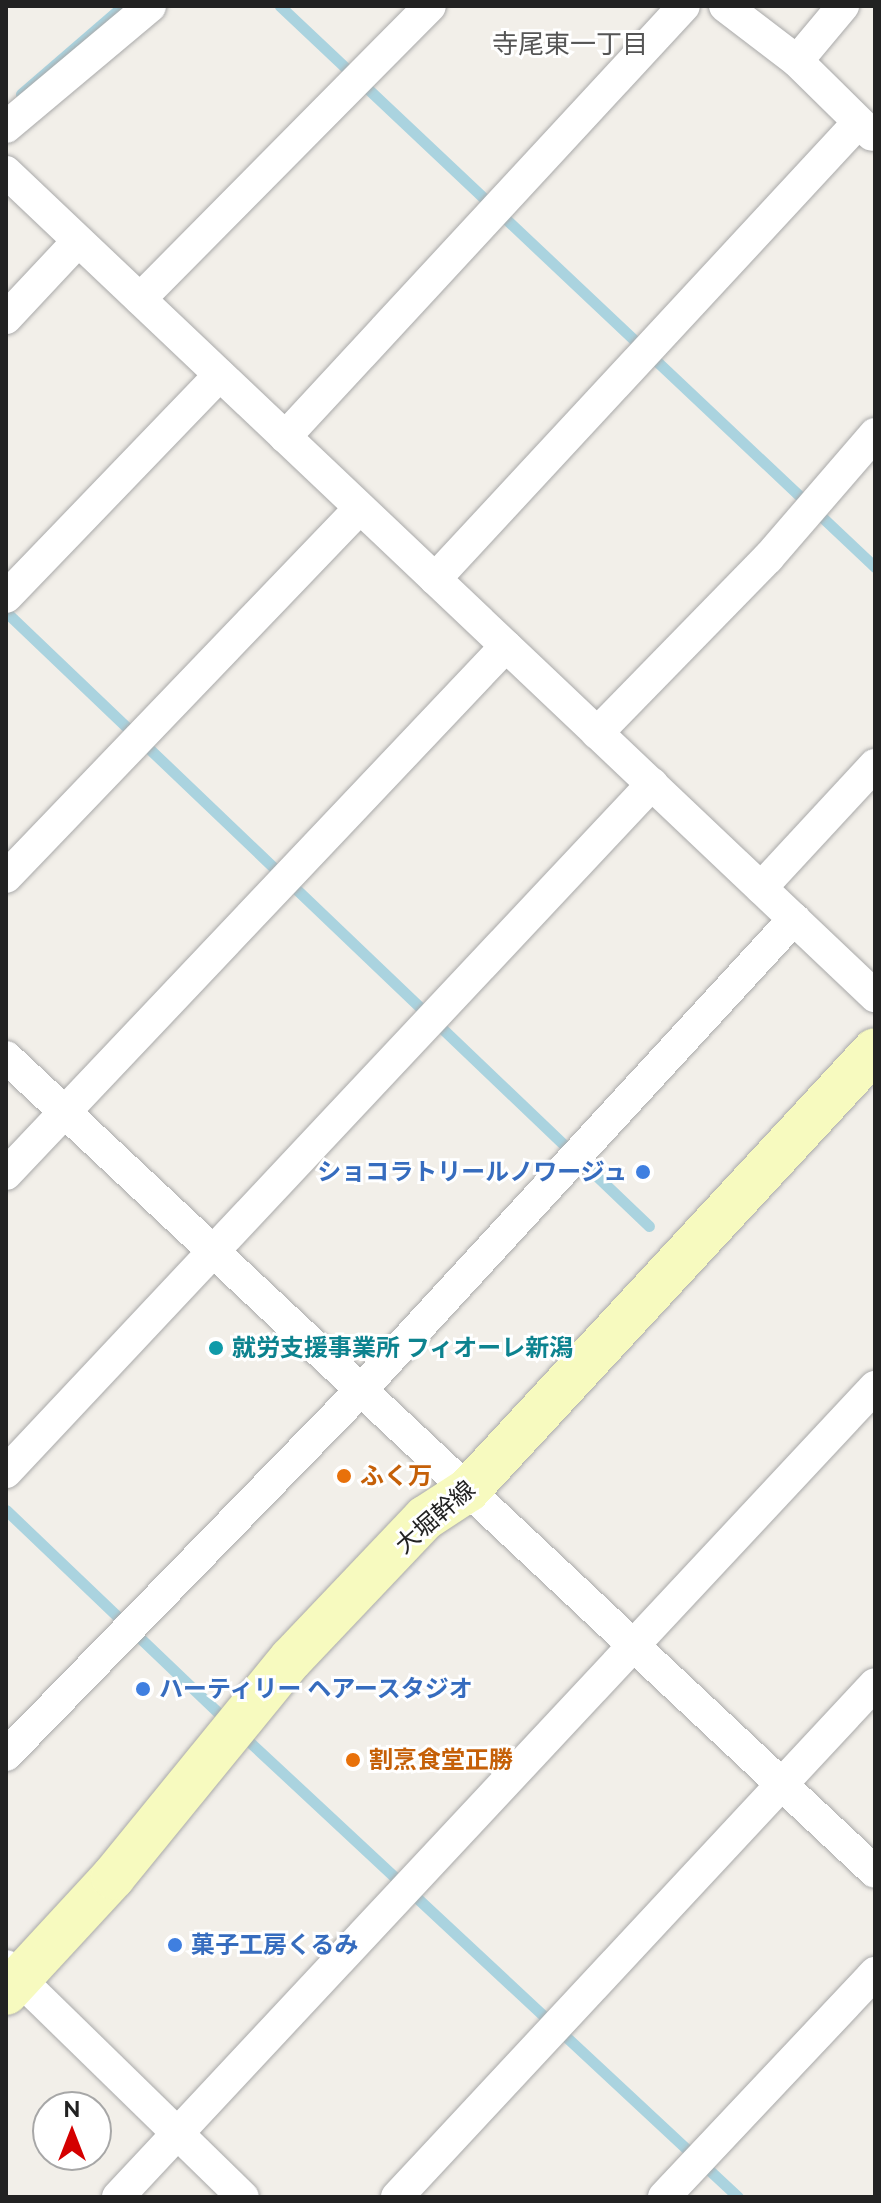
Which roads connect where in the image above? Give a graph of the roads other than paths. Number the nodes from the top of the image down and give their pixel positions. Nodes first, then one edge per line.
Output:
1 (150, 6) edge
2 (430, 6) edge
3 (684, 6) edge
4 (725, 6) edge
5 (843, 6) edge
6 (797, 61) junction
7 (6, 127) edge
8 (867, 130) edge
9 (6, 172) edge
10 (78, 241) junction
11 (140, 299) junction
12 (6, 318) edge
13 (220, 375) junction
14 (875, 434) edge
15 (285, 437) junction
16 (360, 508) junction
17 (435, 579) junction
18 (6, 597) edge
19 (506, 646) junction
20 (597, 733) junction
21 (875, 765) edge
22 (652, 784) junction
23 (6, 877) edge
24 (761, 888) junction
25 (794, 919) junction
26 (875, 996) edge
27 (875, 1050) edge
28 (6, 1057) edge
29 (65, 1112) junction
30 (6, 1174) edge
31 (212, 1250) junction
32 (875, 1387) edge
33 (361, 1390) junction
34 (6, 1472) edge
35 (468, 1490) junction
36 (634, 1645) junction
37 (875, 1684) edge
38 (6, 1755) edge
39 (782, 1784) junction
40 (875, 1872) edge
41 (875, 1973) edge
42 (10, 1979) edge
43 (179, 2131) junction
44 (118, 2197) edge
45 (243, 2197) edge
46 (397, 2197) edge
47 (664, 2197) edge

1 - 7 street
2 - 11 street
3 - 15 street
4 - 6 street
5 - 6 street
6 - 8 street
8 - 17 street
9 - 10 street
10 - 11 street
10 - 12 street
11 - 13 street
13 - 15 street
13 - 18 street
14 - 20 street
15 - 16 street
16 - 17 street
16 - 23 street
17 - 19 street
19 - 20 street
19 - 29 street
20 - 22 street
21 - 24 street
22 - 24 street
22 - 31 street
24 - 25 street
25 - 26 street
25 - 33 street
27 - 35 street, 大堀幹線
28 - 29 street
29 - 30 street
29 - 31 street
31 - 33 street
31 - 34 street
32 - 36 street
33 - 35 street
33 - 38 street
35 - 36 street
35 - 42 street, 大堀幹線
36 - 39 street
36 - 43 street
37 - 39 street
39 - 40 street
39 - 46 street
41 - 47 street
42 - 43 street
43 - 44 street
43 - 45 street

